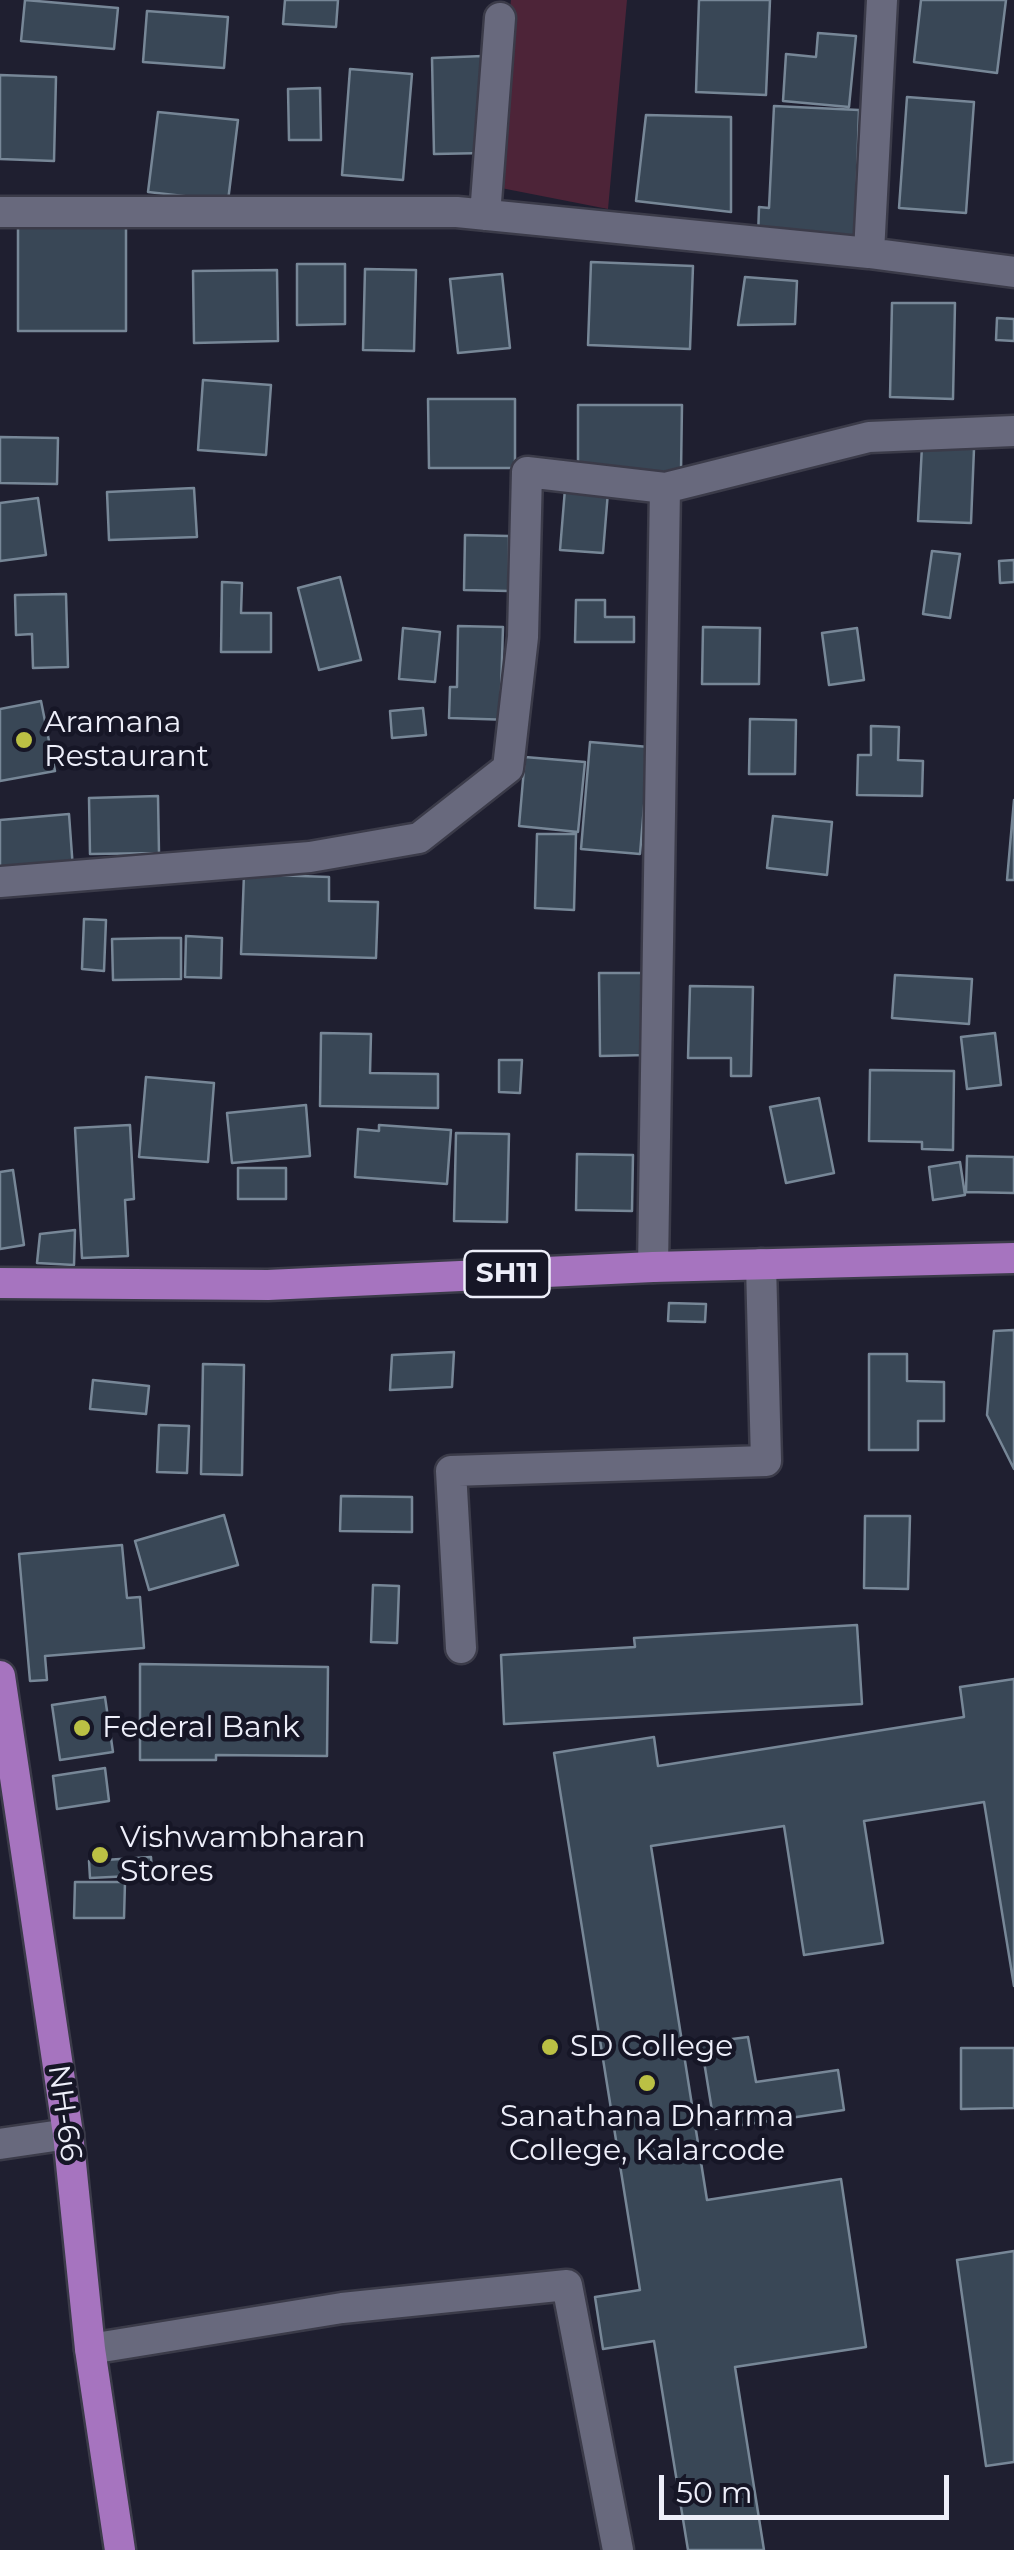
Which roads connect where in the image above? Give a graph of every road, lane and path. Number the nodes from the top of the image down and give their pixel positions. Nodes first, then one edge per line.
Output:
1 (882, 0) edge
2 (500, 18) dead end
3 (0, 212) edge
4 (485, 215) junction
5 (869, 252) junction
6 (1014, 272) edge
7 (1014, 431) edge
8 (664, 488) junction
9 (0, 882) edge
10 (1014, 1258) edge
11 (761, 1264) junction
12 (652, 1267) junction
13 (0, 1282) edge
14 (461, 1648) dead end
15 (0, 1676) edge
16 (68, 2134) junction
17 (0, 2144) edge
18 (90, 2348) junction
19 (120, 2550) edge
20 (618, 2550) edge

1 - 5 street
2 - 4 street
3 - 4 street
4 - 5 street
5 - 6 street
7 - 8 street
8 - 9 street
8 - 12 street
10 - 11 main road, SH11
11 - 12 main road, SH11
11 - 14 street
12 - 13 main road, SH11
15 - 16 main road, NH-66
16 - 17 street
16 - 18 main road, NH-66
18 - 19 main road, NH-66
18 - 20 street

